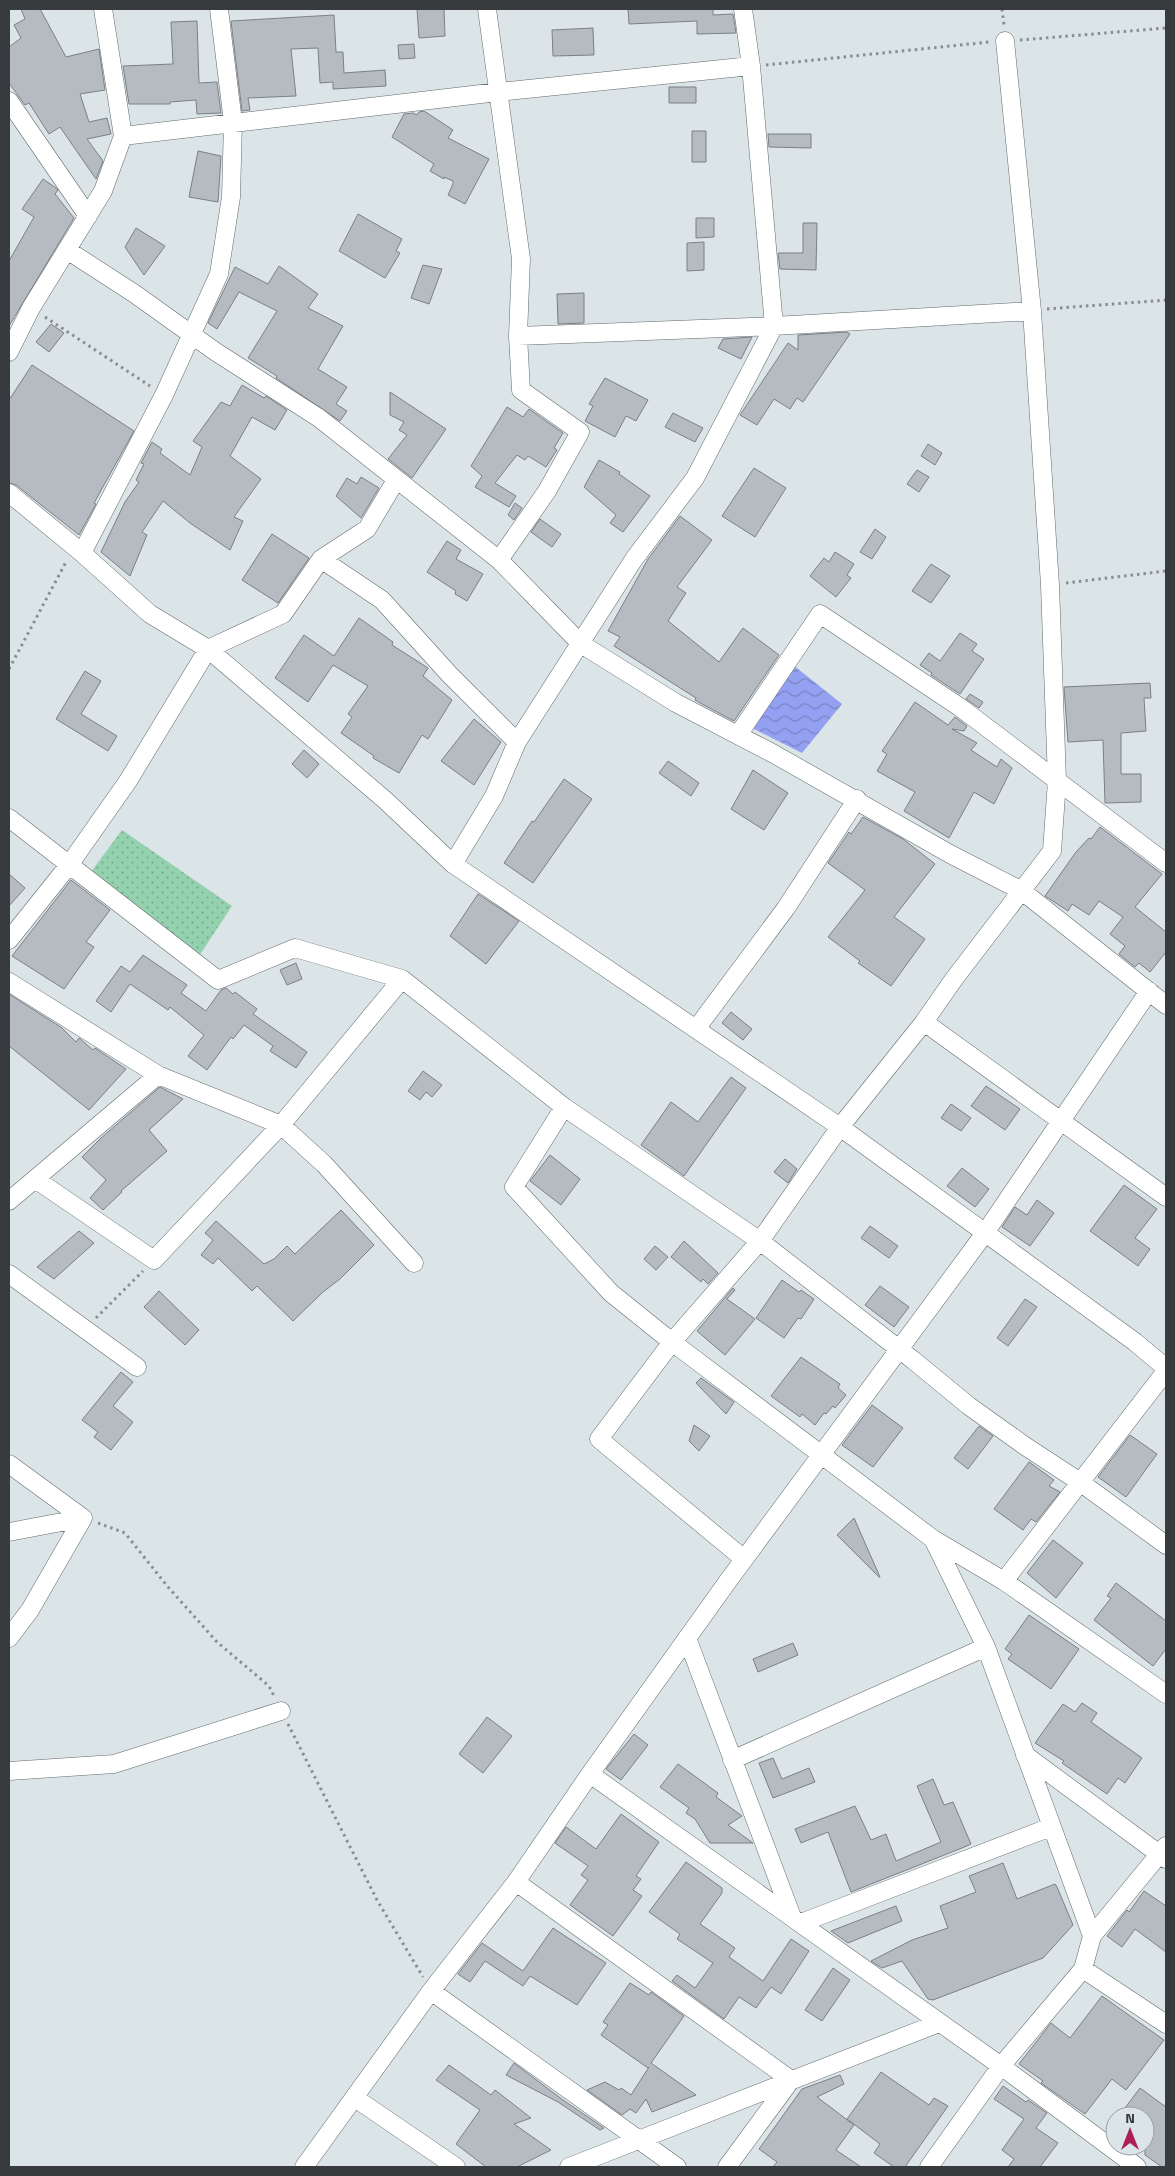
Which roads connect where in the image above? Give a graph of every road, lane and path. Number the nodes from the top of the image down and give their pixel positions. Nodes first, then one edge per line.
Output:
1 (103, 9) edge
2 (219, 9) edge
3 (487, 9) edge
4 (743, 9) edge
5 (1166, 28) edge
6 (1005, 41) junction
7 (751, 66) junction
8 (498, 92) junction
9 (9, 101) edge
10 (233, 122) junction
11 (123, 136) junction
12 (88, 216) junction
13 (67, 250) junction
14 (1166, 300) edge
15 (31, 308) junction
16 (1032, 311) junction
17 (774, 326) junction
18 (13, 334) edge
19 (192, 334) junction
20 (518, 336) junction
21 (9, 352) edge
22 (164, 395) junction
23 (396, 480) junction
24 (9, 493) edge
25 (78, 550) junction
26 (321, 559) junction
27 (499, 560) junction
28 (1166, 571) edge
29 (1050, 585) junction
30 (581, 644) junction
31 (208, 649) junction
32 (9, 669) edge
33 (738, 735) junction
34 (518, 742) junction
35 (1057, 780) junction
36 (857, 799) junction
37 (9, 818) edge
38 (453, 864) junction
39 (1166, 864) edge
40 (69, 865) junction
41 (1022, 891) junction
42 (9, 940) edge
43 (402, 979) junction
44 (9, 982) edge
45 (1149, 991) junction
46 (1166, 1005) edge
47 (924, 1022) junction
48 (696, 1029) junction
49 (158, 1075) junction
50 (564, 1106) junction
51 (1061, 1120) junction
52 (281, 1125) junction
53 (840, 1127) junction
54 (35, 1179) junction
55 (1166, 1197) edge
56 (9, 1202) edge
57 (985, 1233) junction
58 (760, 1241) junction
59 (154, 1260) junction
60 (414, 1263) dead end
61 (9, 1274) edge
62 (84, 1329) junction
63 (672, 1342) junction
64 (899, 1350) junction
65 (137, 1367) dead end
66 (1166, 1370) edge
67 (820, 1455) junction
68 (9, 1464) edge
69 (1080, 1482) junction
70 (83, 1518) junction
71 (9, 1532) edge
72 (933, 1539) junction
73 (1166, 1545) edge
74 (744, 1559) junction
75 (1004, 1581) junction
76 (9, 1638) edge
77 (687, 1638) junction
78 (986, 1647) junction
79 (1166, 1694) edge
80 (282, 1710) junction
81 (1025, 1755) junction
82 (732, 1760) junction
83 (9, 1771) edge
84 (590, 1774) junction
85 (1051, 1827) junction
86 (1164, 1853) edge
87 (516, 1882) junction
88 (797, 1920) junction
89 (1092, 1936) junction
90 (1083, 1969) junction
91 (431, 1991) junction
92 (939, 2023) junction
93 (1166, 2024) edge
94 (1002, 2066) junction
95 (791, 2080) junction
96 (355, 2098) junction
97 (638, 2139) junction
98 (304, 2167) edge
99 (456, 2167) edge
100 (569, 2167) edge
101 (677, 2167) edge
102 (727, 2167) edge
103 (929, 2167) edge
104 (1138, 2167) edge

1 - 11 street
2 - 10 street
3 - 8 street
4 - 7 street
5 - 6 path
6 - 7 path
6 - 16 street
7 - 8 street
7 - 17 street
8 - 10 street
8 - 20 street
9 - 12 street
10 - 11 street
10 - 19 street
11 - 12 street
12 - 13 street
13 - 15 street
13 - 19 street
14 - 16 path
15 - 18 street
15 - 22 path
16 - 17 street
16 - 29 street
17 - 20 street
17 - 30 street
18 - 21 street
19 - 22 street
19 - 23 street
20 - 27 street
22 - 25 street
23 - 26 street
23 - 27 street
24 - 25 street
25 - 31 street
25 - 32 path
26 - 31 street
26 - 34 street
27 - 30 street
28 - 29 path
29 - 35 street
30 - 33 street
30 - 34 street
31 - 38 street
31 - 40 street
33 - 35 street
33 - 36 street
34 - 38 street
35 - 39 street
35 - 41 street
36 - 41 street
36 - 48 street
37 - 40 street
38 - 48 street
40 - 42 street
40 - 43 street
41 - 45 street
41 - 47 street
43 - 50 street
43 - 52 street
44 - 49 street
45 - 46 street
45 - 51 street
47 - 51 street
47 - 53 street
48 - 53 street
49 - 52 street
49 - 54 street
50 - 58 street
50 - 63 street
51 - 55 street
51 - 57 street
52 - 59 street
52 - 60 street
53 - 57 street
53 - 58 street
54 - 56 street
54 - 59 street
57 - 64 street
57 - 66 street
58 - 63 street
58 - 64 street
59 - 62 path
61 - 62 street
62 - 65 street
63 - 67 street
63 - 74 street
64 - 67 street
64 - 69 street
66 - 69 street
67 - 72 street
67 - 74 street
68 - 70 street
69 - 73 street
69 - 75 street
70 - 71 street
70 - 76 street
70 - 80 path
72 - 75 street
72 - 78 street
74 - 77 street
75 - 79 street
77 - 82 street
77 - 84 street
78 - 81 street
78 - 82 street
80 - 83 street
80 - 91 path
81 - 85 street
81 - 86 street
82 - 88 street
84 - 87 street
84 - 88 street
85 - 88 street
85 - 89 street
86 - 89 street
87 - 91 street
87 - 95 street
88 - 92 street
89 - 90 street
90 - 93 street
90 - 94 street
91 - 96 street
91 - 97 street
92 - 94 street
92 - 95 street
94 - 103 street
94 - 104 street
95 - 97 street
95 - 102 street
96 - 98 street
96 - 99 street
97 - 100 street
97 - 101 street

